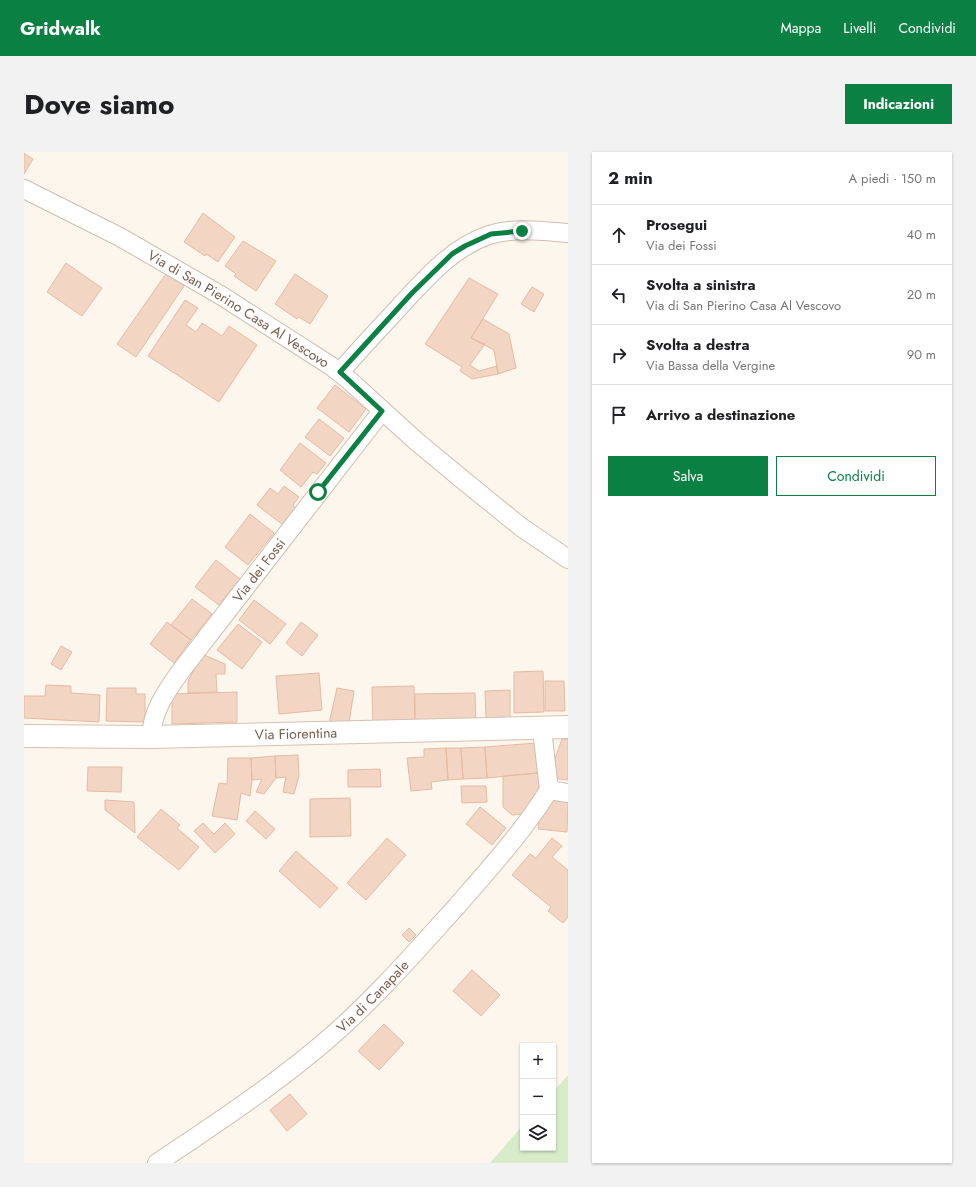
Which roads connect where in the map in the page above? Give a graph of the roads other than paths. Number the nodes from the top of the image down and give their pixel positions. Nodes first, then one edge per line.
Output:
1 (24, 189) edge
2 (568, 233) edge
3 (340, 372) junction
4 (382, 411) junction
5 (568, 559) edge
6 (568, 727) edge
7 (542, 729) junction
8 (24, 736) edge
9 (150, 737) junction
10 (549, 790) junction
11 (568, 793) edge
12 (157, 1163) edge

1 - 3 street, Via di San Pierino Casa Al Vescovo
2 - 3 street
3 - 4 street, Via di San Pierino Casa Al Vescovo
4 - 5 street, Via di San Pierino Casa Al Vescovo
4 - 9 street, Via dei Fossi
6 - 7 street, Via Fiorentina
7 - 9 street, Via Fiorentina
7 - 10 street
8 - 9 street, Via Fiorentina
10 - 11 street
10 - 12 street, Via di Canapale

